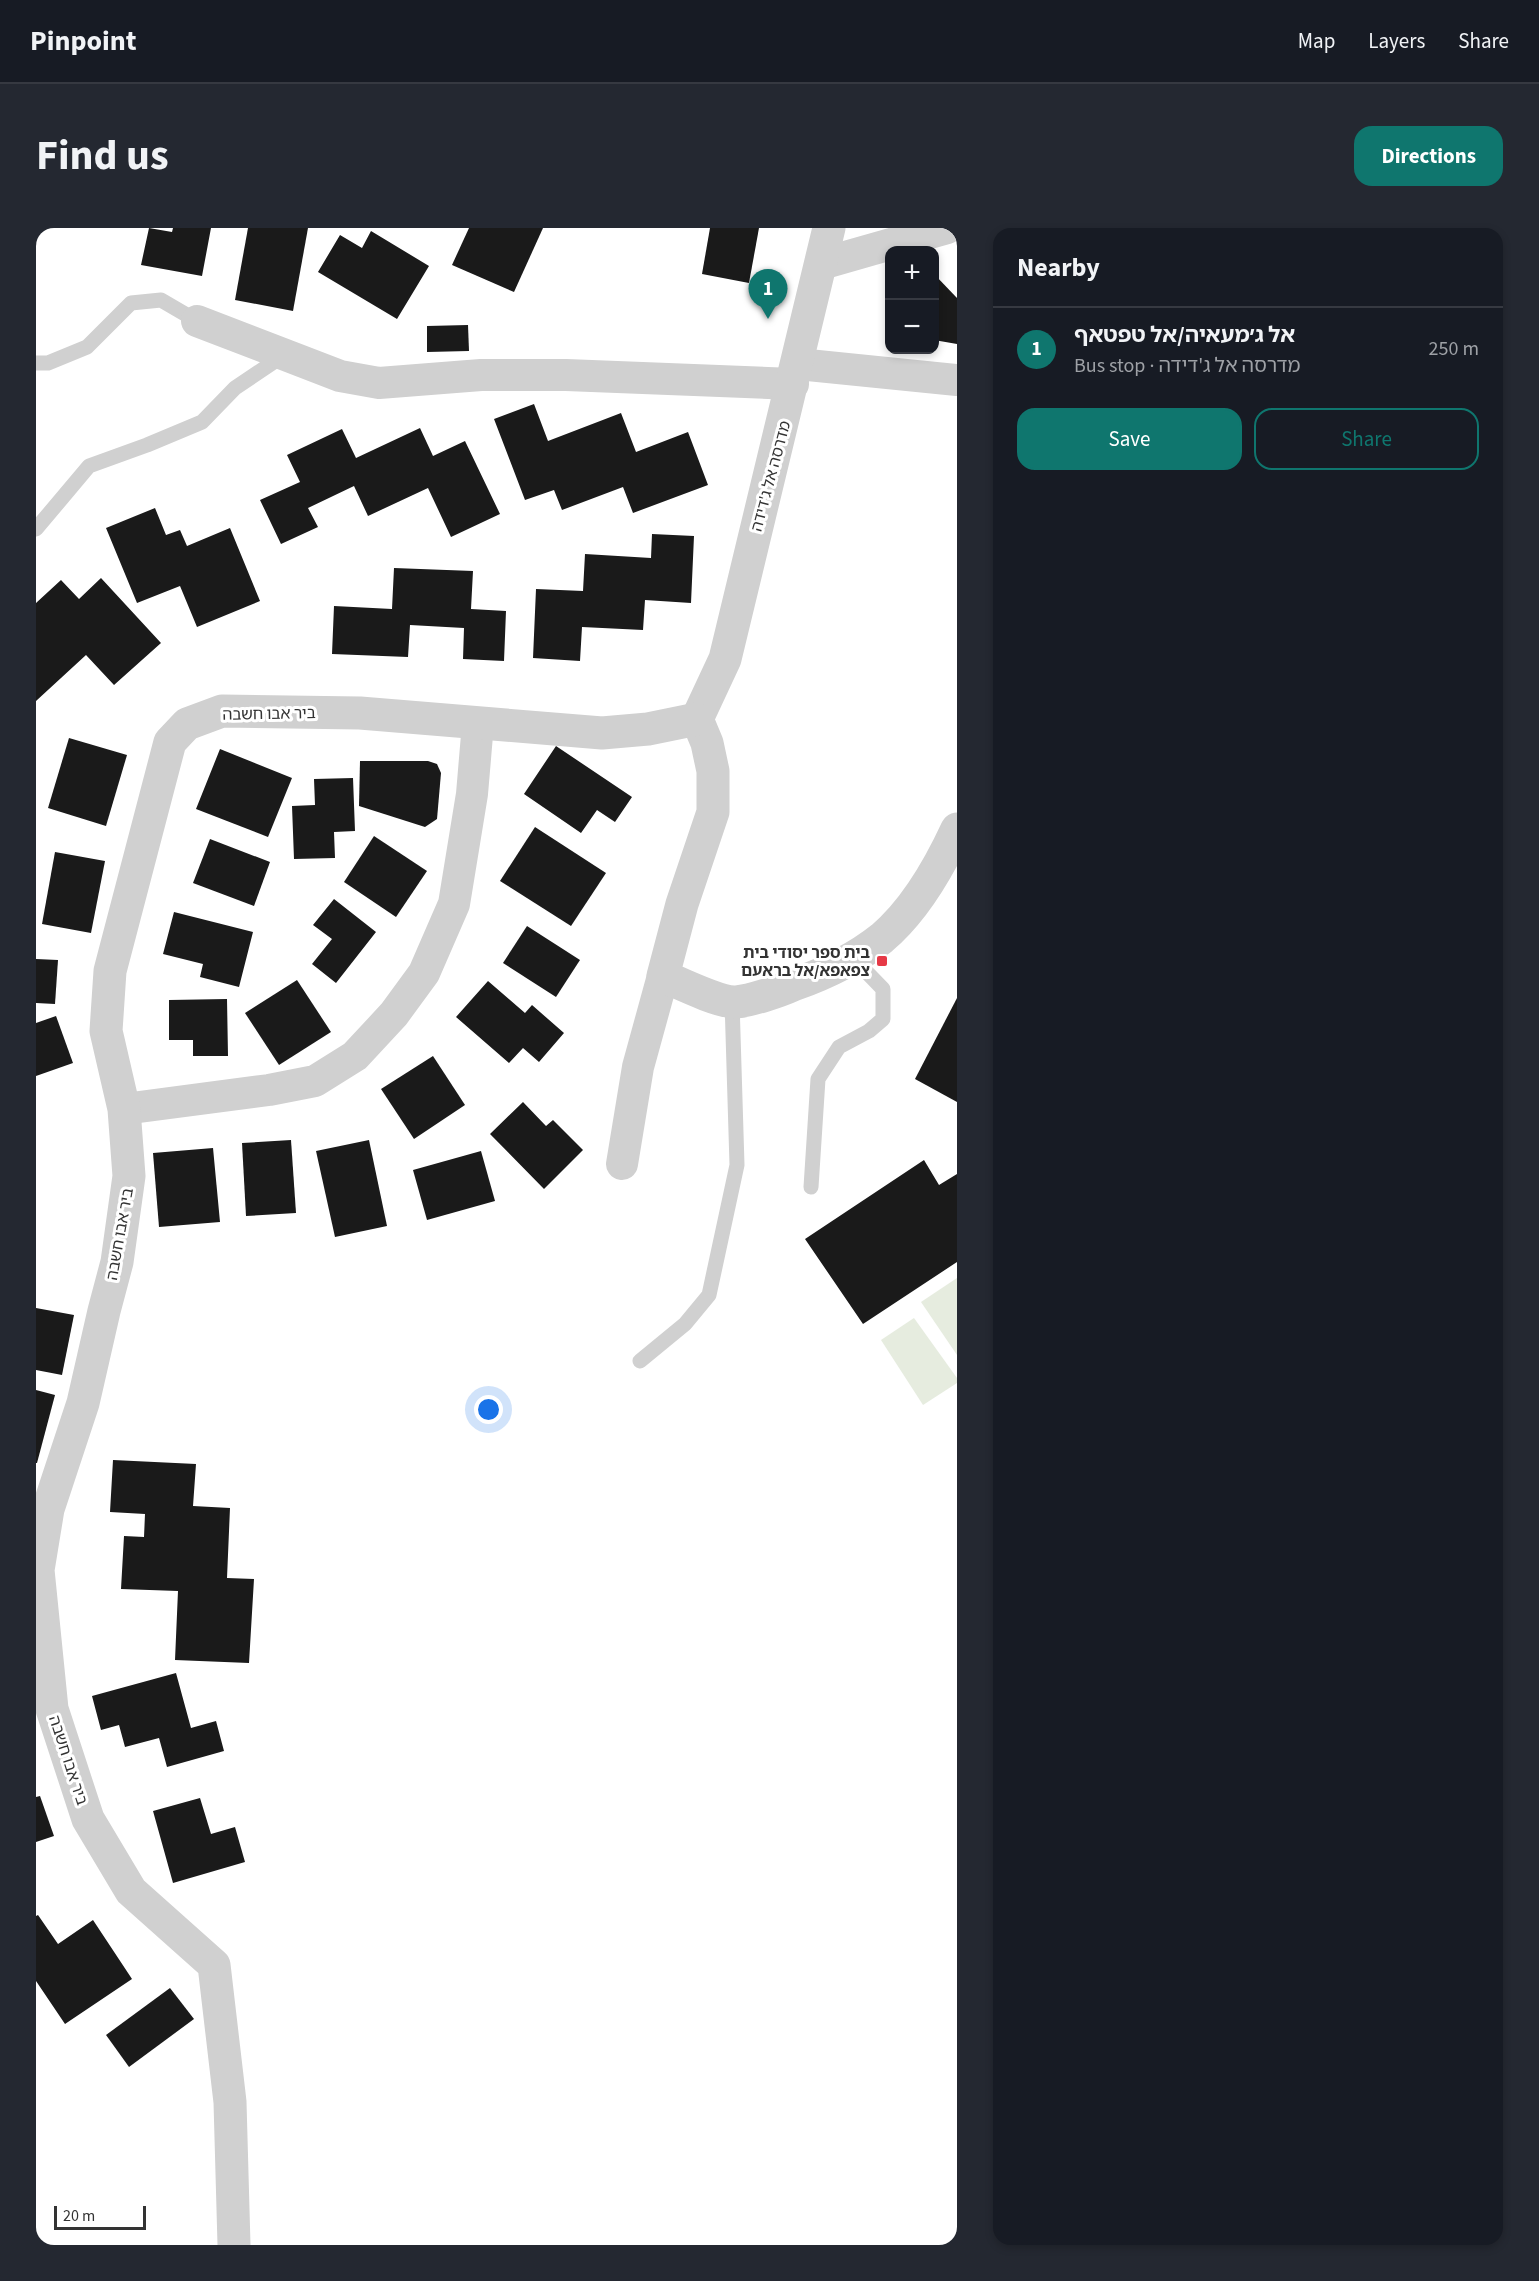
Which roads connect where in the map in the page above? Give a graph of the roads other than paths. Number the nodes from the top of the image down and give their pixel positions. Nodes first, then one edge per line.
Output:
1 (829, 228) edge
2 (947, 228) edge
3 (821, 264) junction
4 (197, 321) joint
5 (284, 355) junction
6 (36, 363) edge
7 (796, 374) junction
8 (957, 380) edge
9 (36, 529) edge
10 (697, 719) junction
11 (478, 723) junction
12 (957, 830) edge
13 (852, 957) junction
14 (663, 976) junction
15 (732, 1001) junction
16 (124, 1109) junction
17 (622, 1164) dead end
18 (811, 1187) dead end
19 (640, 1361) dead end
20 (234, 2245) edge

1 - 3 street, מדרסה אל ג'דידה
2 - 3 street
3 - 7 street, מדרסה אל ג'דידה
4 - 5 street
4 - 6 lane
5 - 7 street
5 - 9 lane
7 - 8 street
7 - 10 street, מדרסה אל ג'דידה
10 - 11 street, ביר אבו חשבה
10 - 14 street
11 - 16 street
11 - 16 street, ביר אבו חשבה
12 - 13 street
13 - 15 street
13 - 18 lane
14 - 15 street
14 - 17 street
15 - 19 lane
16 - 20 street, ביר אבו חשבה

